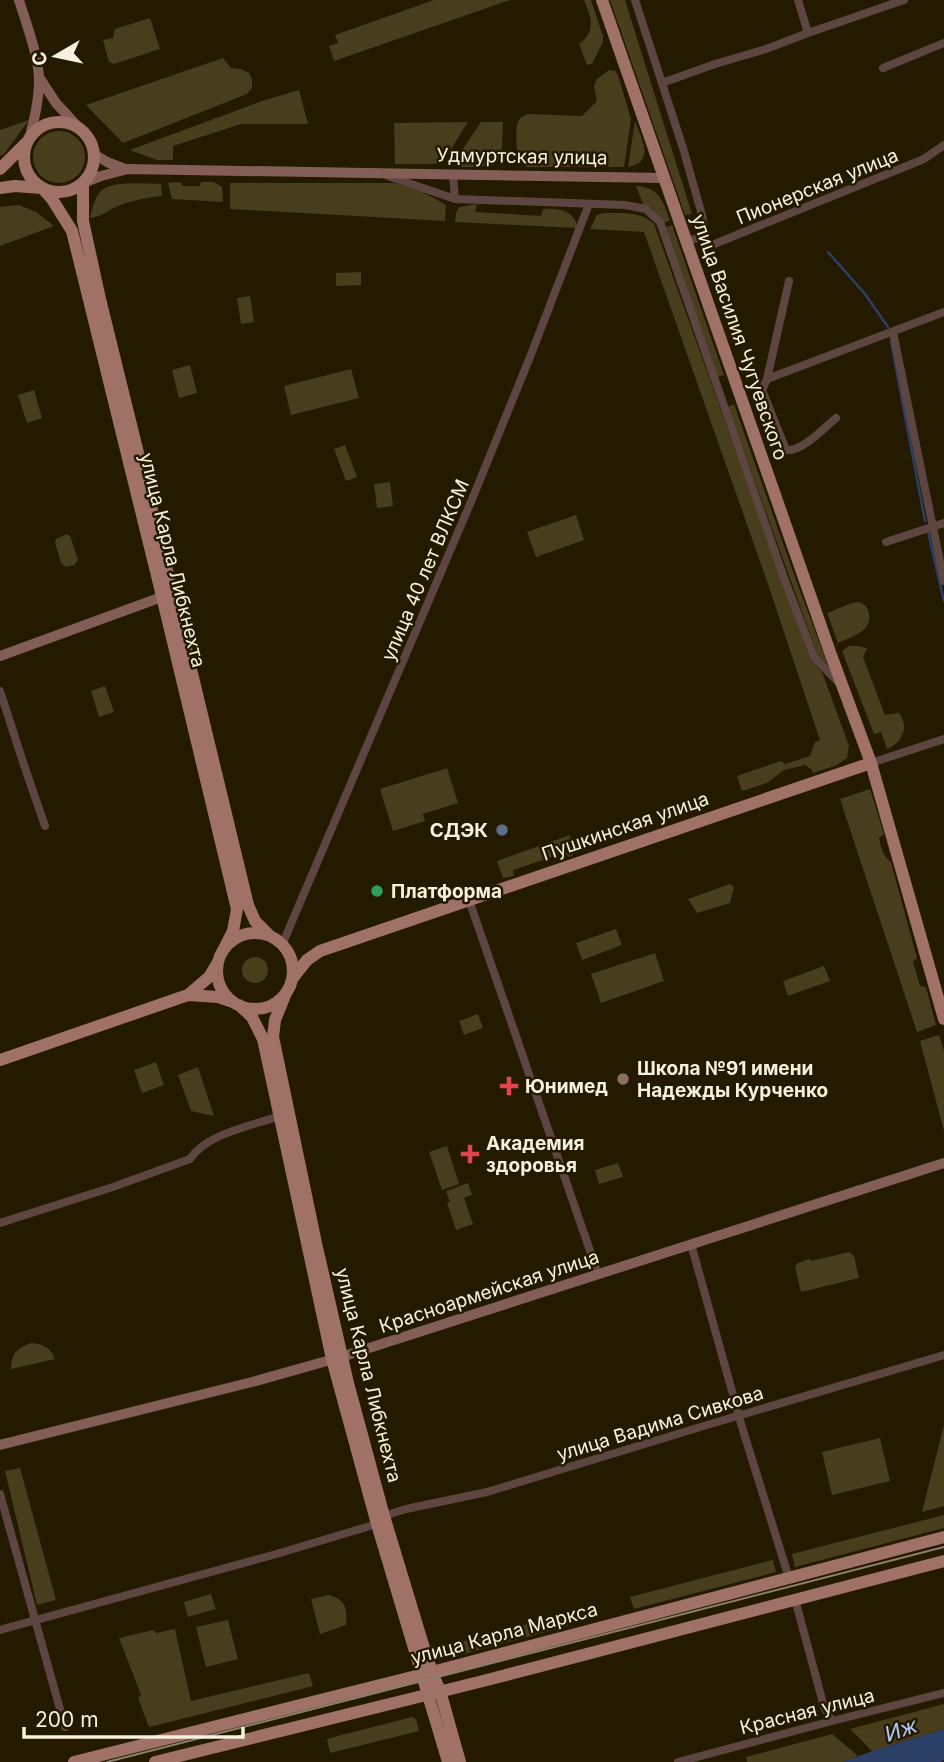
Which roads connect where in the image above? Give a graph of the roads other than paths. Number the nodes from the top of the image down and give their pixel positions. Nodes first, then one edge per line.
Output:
1 (19, 0) edge
2 (602, 0) edge
3 (635, 0) edge
4 (798, 0) edge
5 (904, 0) edge
6 (808, 33) junction
7 (944, 43) edge
8 (883, 68) dead end
9 (39, 77) junction
10 (662, 83) junction
11 (79, 128) junction
12 (29, 140) junction
13 (944, 145) edge
14 (94, 154) junction
15 (0, 169) edge
16 (128, 169) junction
17 (379, 173) junction
18 (453, 174) junction
19 (664, 178) junction
20 (83, 183) junction
21 (0, 188) edge
22 (42, 188) junction
23 (455, 199) junction
24 (589, 204) junction
25 (642, 208) joint
26 (700, 237) junction
27 (687, 242) junction
28 (789, 281) dead end
29 (944, 312) edge
30 (893, 332) junction
31 (767, 379) junction
32 (836, 418) dead end
33 (944, 523) edge
34 (932, 527) junction
35 (886, 542) dead end
36 (944, 581) edge
37 (168, 595) junction
38 (0, 656) edge
39 (843, 687) junction
40 (0, 691) edge
41 (944, 739) edge
42 (871, 763) junction
43 (46, 826) dead end
44 (470, 900) junction
45 (270, 936) junction
46 (282, 945) junction
47 (224, 949) junction
48 (320, 951) junction
49 (218, 962) junction
50 (292, 979) junction
51 (286, 993) junction
52 (188, 995) junction
53 (236, 1004) junction
54 (943, 1010) edge
55 (0, 1060) edge
56 (283, 1109) junction
57 (944, 1163) edge
58 (0, 1223) edge
59 (691, 1244) junction
60 (598, 1274) junction
61 (944, 1356) edge
62 (336, 1358) junction
63 (740, 1415) junction
64 (0, 1446) edge
65 (0, 1494) edge
66 (381, 1520) junction
67 (944, 1537) edge
68 (944, 1561) edge
69 (789, 1578) junction
70 (795, 1600) junction
71 (34, 1621) junction
72 (0, 1630) edge
73 (427, 1673) junction
74 (434, 1693) junction
75 (944, 1693) edge
76 (832, 1721) junction
77 (65, 1727) dead end
78 (74, 1762) edge
79 (155, 1762) edge
80 (448, 1762) edge
81 (460, 1762) edge
82 (678, 1762) edge

1 - 9 street
2 - 19 main road, улица Василия Чугуевского
3 - 10 street
4 - 6 street
5 - 6 street
6 - 10 street
7 - 8 street
9 - 11 street
9 - 12 street
10 - 26 street
11 - 12 main road
11 - 14 main road
12 - 15 main road
12 - 22 main road
13 - 26 street, Пионерская улица
14 - 16 street, Удмуртская улица
14 - 20 main road
16 - 17 street, Удмуртская улица
16 - 20 street, Удмуртская улица
17 - 18 street, Удмуртская улица
17 - 23 street, Удмуртская улица
18 - 19 street, Удмуртская улица
18 - 23 street
19 - 27 main road, улица Василия Чугуевского
20 - 22 main road
20 - 37 main road, улица Карла Либкнехта
21 - 22 main road
22 - 37 main road, улица Карла Либкнехта
23 - 24 street, Удмуртская улица
24 - 25 street, Удмуртская улица
24 - 46 street, улица 40 лет ВЛКСМ
25 - 39 street, улица Василия Чугуевского
26 - 27 street
27 - 39 main road, улица Василия Чугуевского
28 - 31 street
29 - 30 street
30 - 31 street
30 - 34 street
31 - 32 street
33 - 34 street
34 - 35 street
34 - 36 street
37 - 38 street
37 - 45 main road, улица Карла Либкнехта
37 - 47 main road, улица Карла Либкнехта
39 - 42 main road, улица Василия Чугуевского
40 - 43 street
41 - 42 street, Пушкинская улица
42 - 44 main road, Пушкинская улица
42 - 54 main road, улица Василия Чугуевского
44 - 48 main road, Пушкинская улица
44 - 60 street
45 - 46 main road
45 - 47 main road
46 - 48 main road, Пушкинская улица
46 - 50 main road
47 - 49 main road
48 - 50 main road, Пушкинская улица
49 - 52 main road
49 - 53 main road
50 - 51 main road
51 - 53 main road
51 - 56 main road, улица Карла Либкнехта
52 - 53 main road
52 - 55 main road
53 - 56 main road, улица Карла Либкнехта
56 - 58 street
56 - 62 main road, улица Карла Либкнехта
57 - 59 street, Красноармейская улица
59 - 60 street, Красноармейская улица
59 - 63 street
60 - 62 street, Красноармейская улица
61 - 63 street, улица Вадима Сивкова
62 - 64 street, Красноармейская улица
62 - 66 main road, улица Карла Либкнехта
63 - 66 street, улица Вадима Сивкова
63 - 69 street
65 - 71 street
66 - 71 street, улица Вадима Сивкова
66 - 73 main road, улица Карла Либкнехта
67 - 69 main road, улица Карла Маркса
68 - 70 main road, улица Карла Маркса
69 - 73 main road, улица Карла Маркса
70 - 74 main road, улица Карла Маркса
70 - 76 street
71 - 72 street, улица Вадима Сивкова
71 - 77 street
73 - 74 main road, улица Карла Либкнехта
73 - 78 main road, улица Карла Маркса
74 - 79 main road, улица Карла Маркса
74 - 80 main road, улица Карла Либкнехта
74 - 81 main road, улица Карла Либкнехта
75 - 76 street, Красная улица
76 - 82 street, Красная улица

